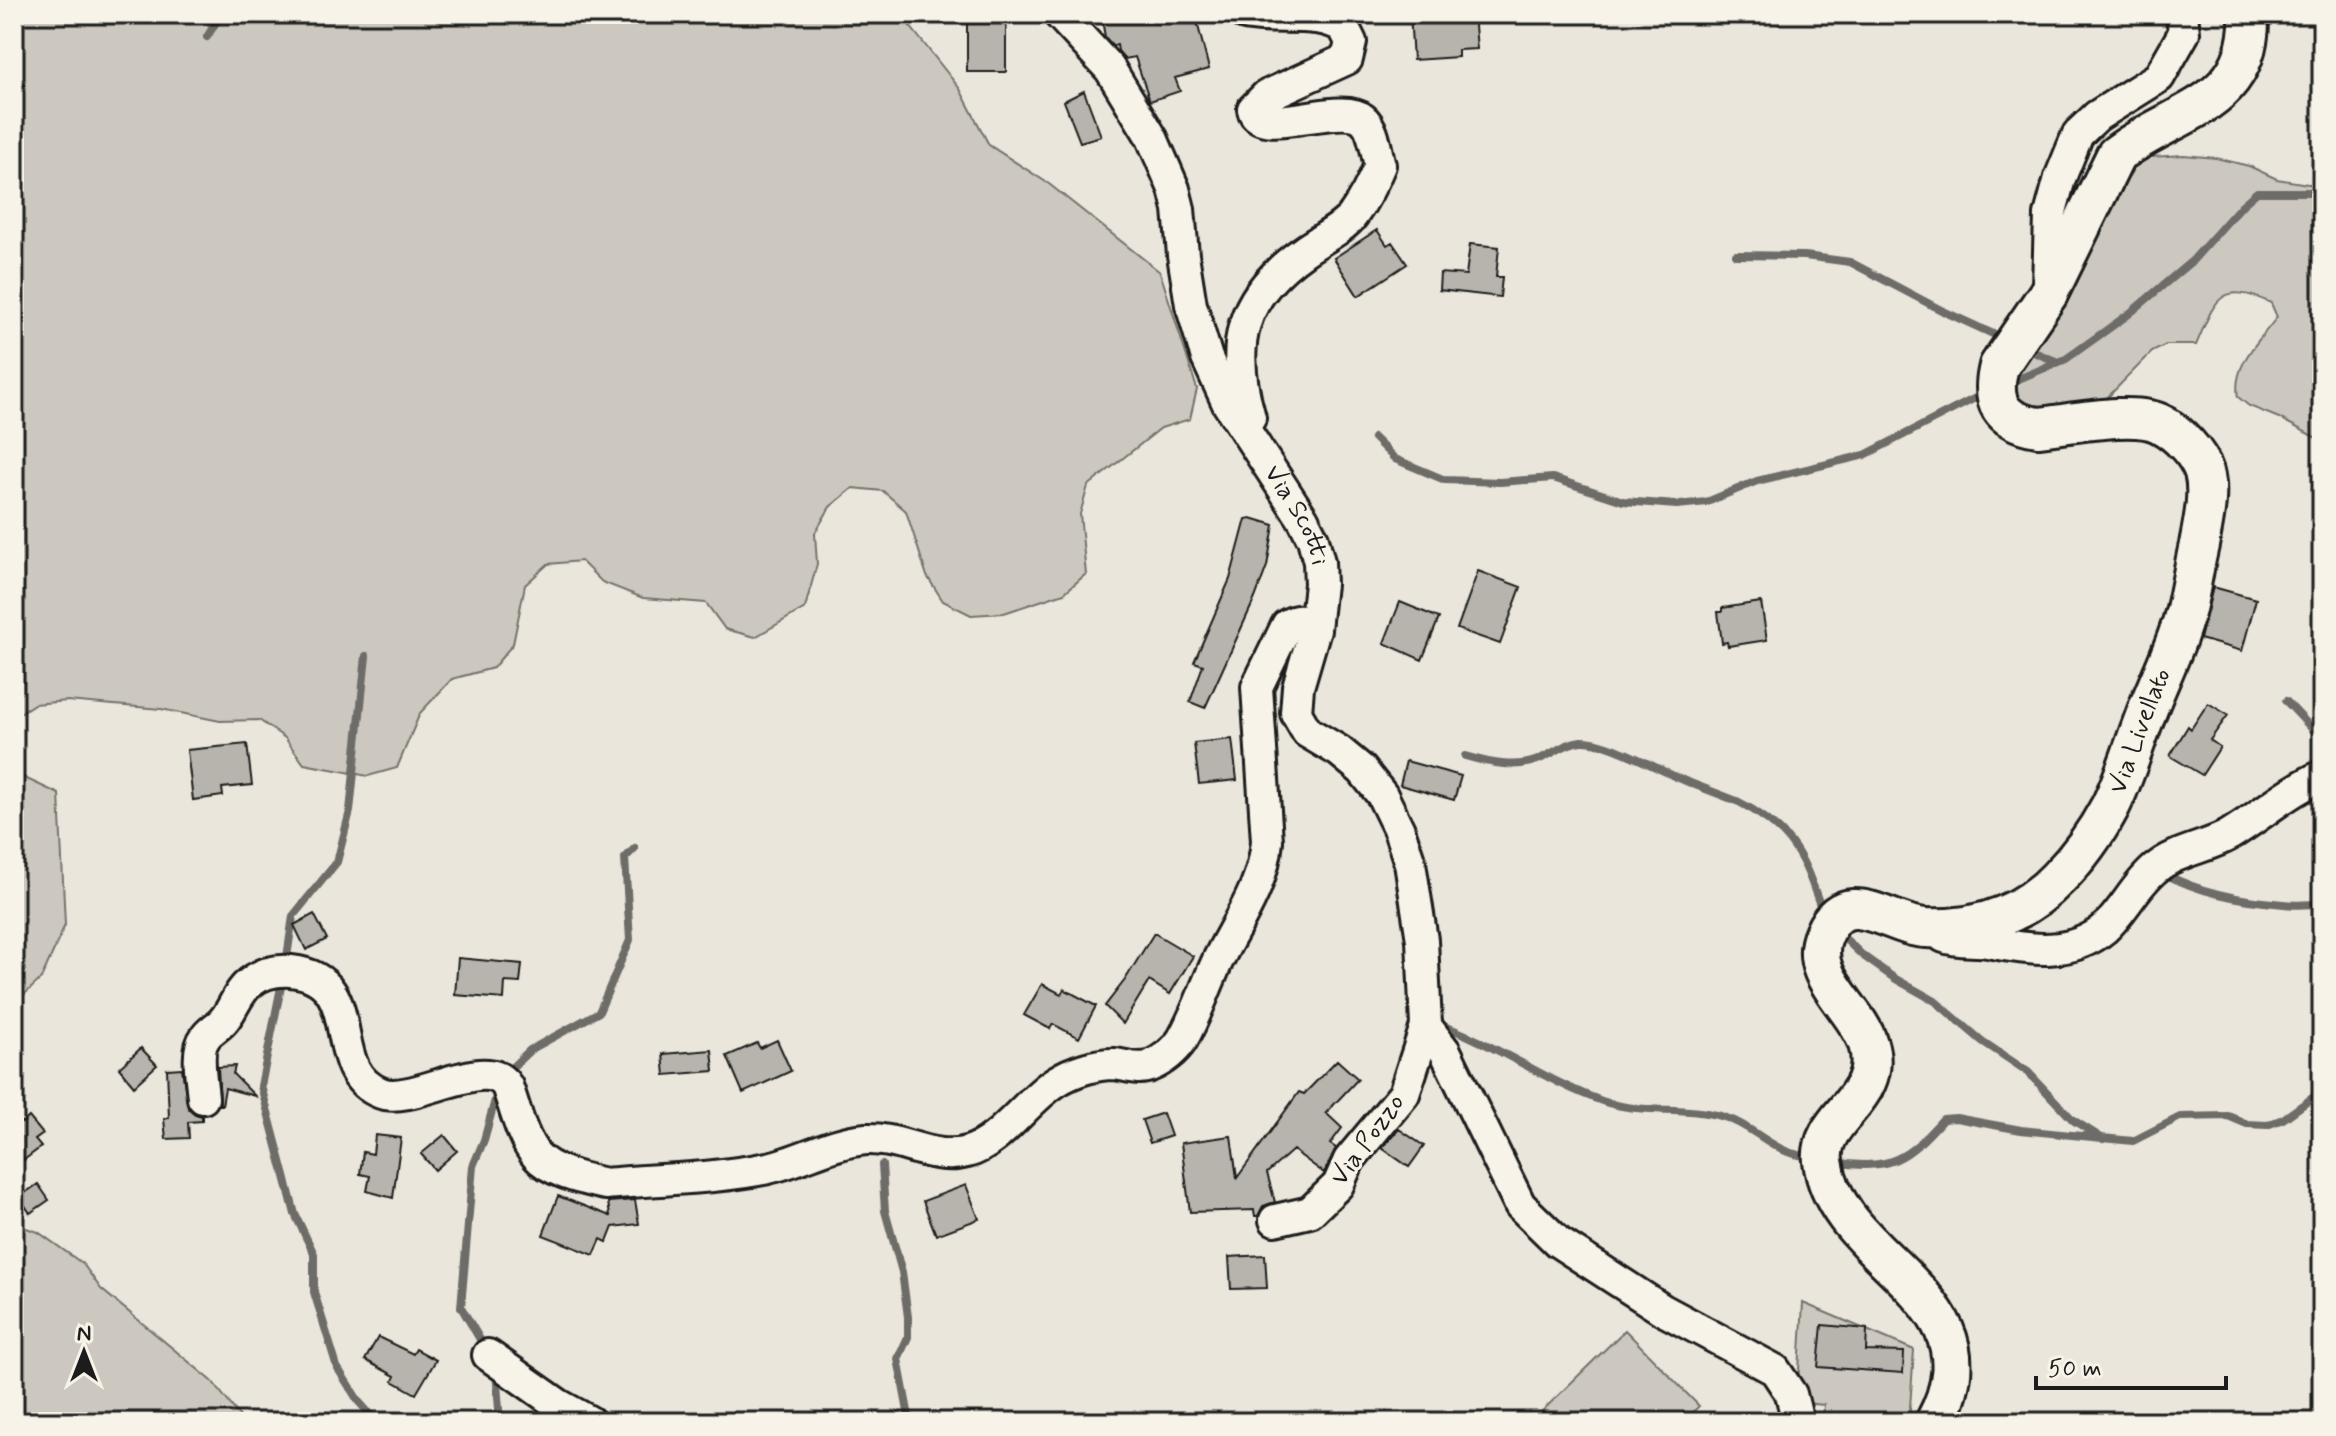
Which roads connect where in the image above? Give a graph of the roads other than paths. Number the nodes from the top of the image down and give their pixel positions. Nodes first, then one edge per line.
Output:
1 (1059, 14) edge
2 (1245, 14) edge
3 (2182, 14) edge
4 (2249, 14) edge
5 (2048, 294) junction
6 (1261, 455) junction
7 (1315, 629) junction
8 (2322, 776) edge
9 (1924, 928) junction
10 (1426, 1026) junction
11 (203, 1098) dead end
12 (1275, 1220) dead end
13 (488, 1355) dead end
14 (590, 1422) edge
15 (1798, 1422) edge
16 (1935, 1422) edge

1 - 6 street, Via Scotti
2 - 6 street
3 - 5 street
4 - 5 main road, Via Livellato
5 - 9 main road, Via Livellato
6 - 7 street, Via Scotti
7 - 10 street, Via Scotti
7 - 11 street
8 - 9 street
9 - 16 main road, Via Livellato
10 - 12 street, Via Pozzo
10 - 15 street
13 - 14 street

